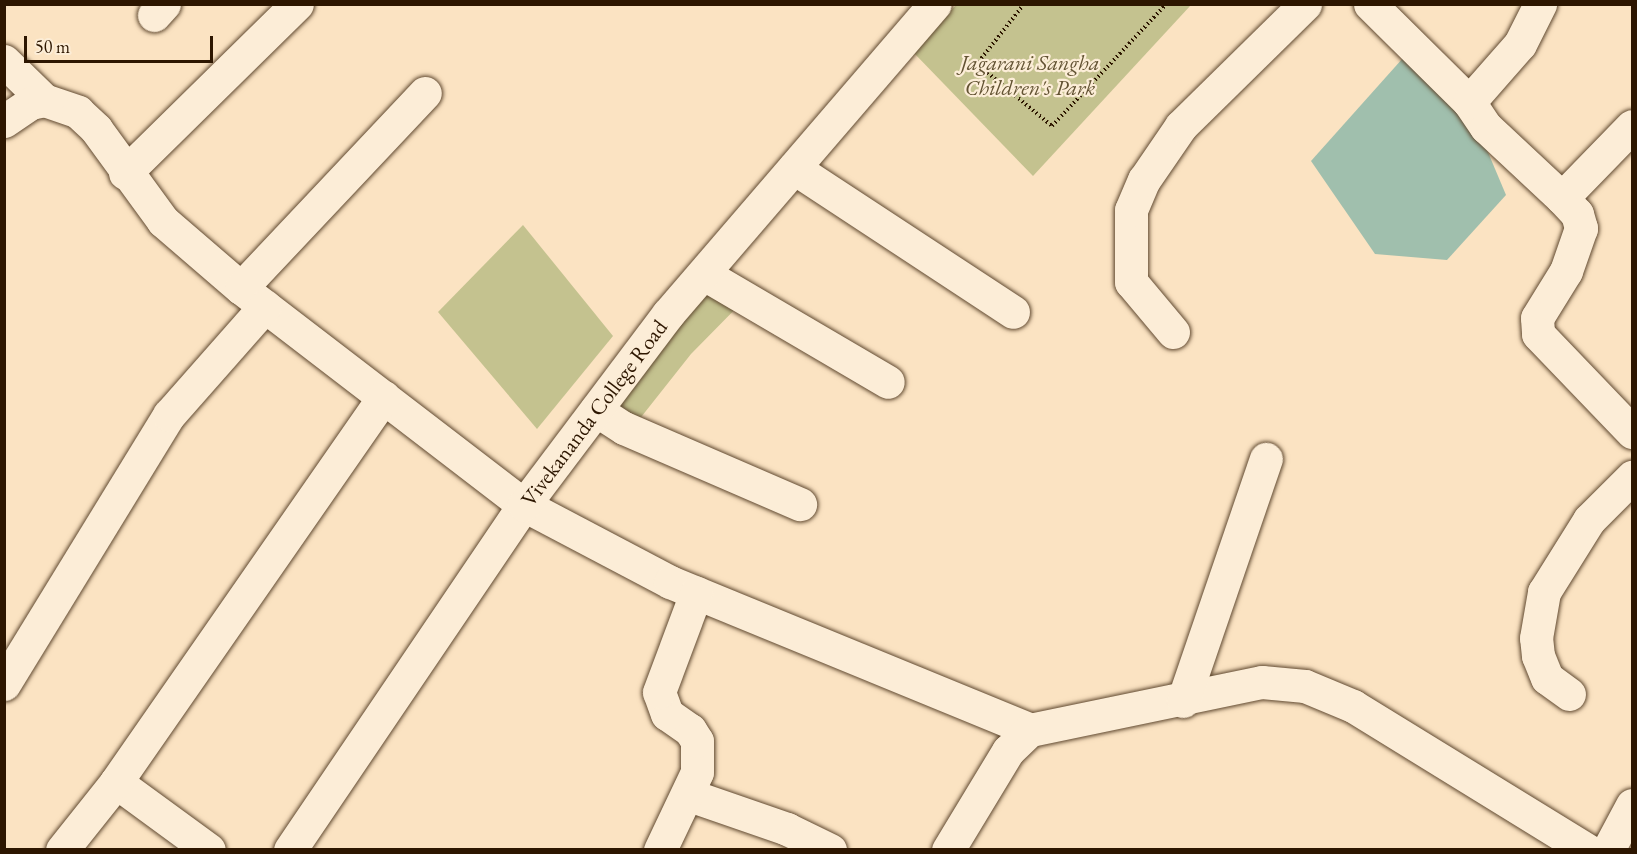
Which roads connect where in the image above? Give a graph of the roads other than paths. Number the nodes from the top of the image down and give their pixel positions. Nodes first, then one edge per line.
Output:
1 (297, 4) edge
2 (935, 4) edge
3 (1305, 4) edge
4 (1370, 4) edge
5 (1540, 4) edge
6 (4, 62) edge
7 (425, 93) dead end
8 (44, 100) junction
9 (1469, 102) junction
10 (4, 121) edge
11 (1632, 126) edge
12 (794, 168) junction
13 (125, 173) junction
14 (1562, 198) junction
15 (704, 274) junction
16 (253, 297) junction
17 (1013, 312) dead end
18 (1173, 332) dead end
19 (888, 382) dead end
20 (384, 397) junction
21 (597, 410) junction
22 (1632, 432) edge
23 (1266, 459) dead end
24 (1632, 477) edge
25 (800, 504) dead end
26 (524, 505) junction
27 (696, 593) junction
28 (4, 684) edge
29 (1569, 693) dead end
30 (1183, 700) junction
31 (1030, 730) junction
32 (116, 782) junction
33 (689, 795) junction
34 (1632, 805) edge
35 (1577, 847) edge
36 (62, 849) edge
37 (209, 849) edge
38 (290, 849) edge
39 (660, 849) edge
40 (830, 849) edge
41 (948, 849) edge
42 (1608, 849) edge

1 - 13 street
2 - 12 street, Vivekananda College Road
3 - 18 street
4 - 9 street
5 - 9 street
6 - 8 street
7 - 16 street
8 - 10 street
8 - 13 street
9 - 14 street
11 - 14 street
12 - 15 street, Vivekananda College Road
12 - 17 street
13 - 16 street
14 - 22 street
15 - 19 street
15 - 21 street, Vivekananda College Road
16 - 20 street
16 - 28 street
20 - 26 street
20 - 32 street
21 - 25 street
21 - 26 street, Vivekananda College Road
23 - 30 street
24 - 29 street
26 - 27 street
26 - 38 street, Vivekananda College Road
27 - 31 street
27 - 33 street
30 - 31 street
30 - 35 street
31 - 41 street
32 - 36 street
32 - 37 street
33 - 39 street
33 - 40 street
34 - 42 street

